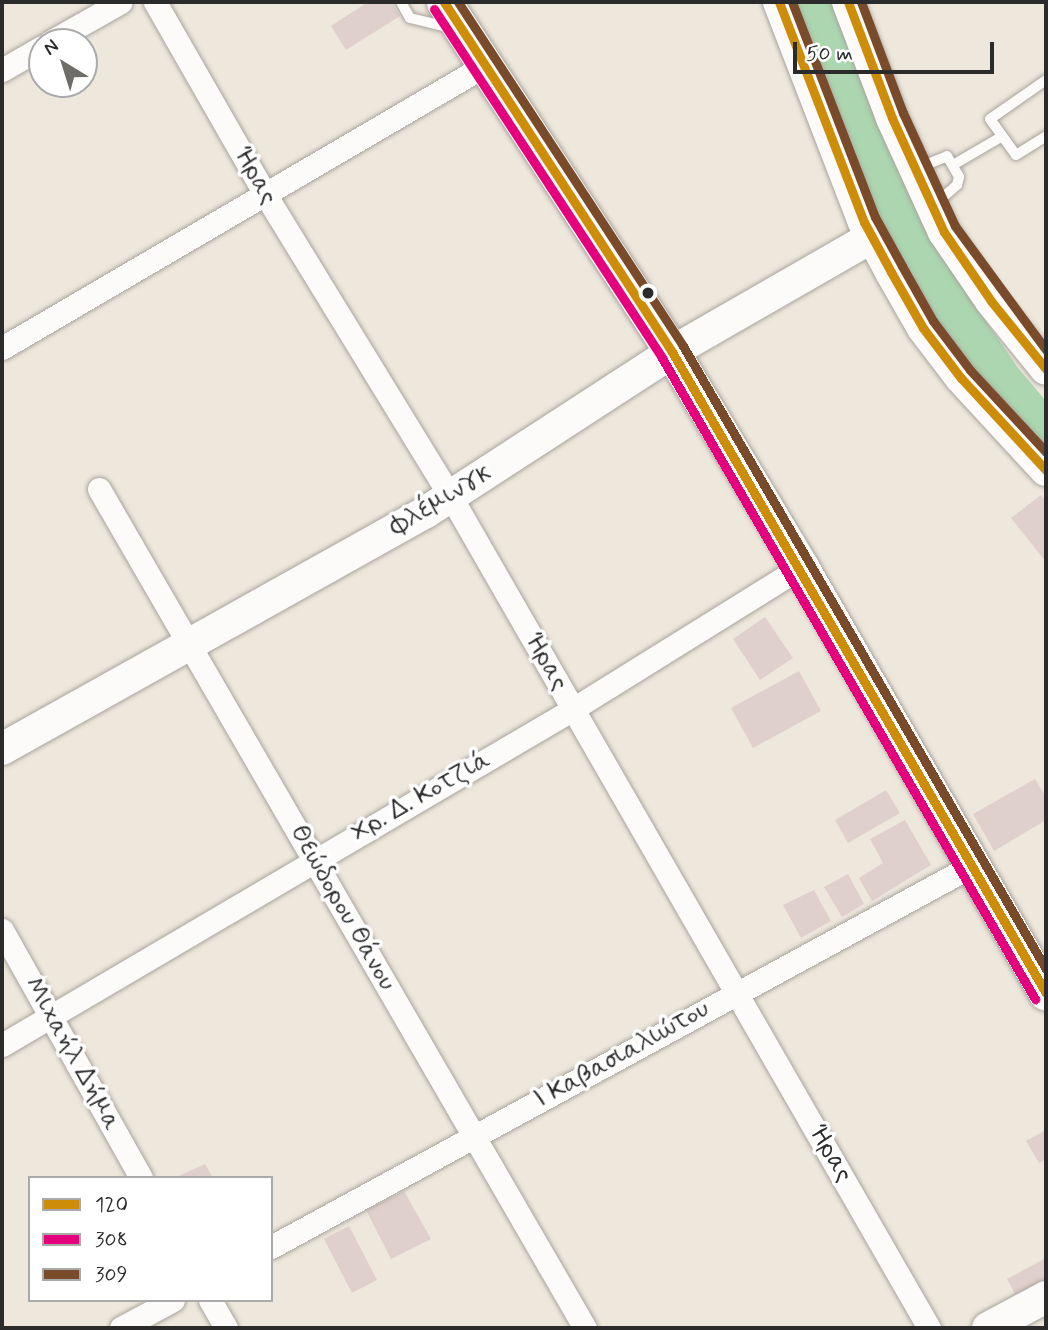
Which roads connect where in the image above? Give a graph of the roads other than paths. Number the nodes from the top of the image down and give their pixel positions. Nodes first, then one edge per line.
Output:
1 (121, 2) edge
2 (155, 2) edge
3 (401, 2) edge
4 (779, 2) edge
5 (848, 2) edge
6 (453, 16) edge
7 (75, 28) edge
8 (28, 55) edge
9 (484, 66) junction
10 (2, 70) edge
11 (1046, 80) edge
12 (1046, 136) edge
13 (1001, 137) junction
14 (953, 165) junction
15 (916, 169) junction
16 (265, 194) junction
17 (933, 206) junction
18 (872, 237) junction
19 (2, 348) edge
20 (672, 352) junction
21 (1046, 369) edge
22 (1046, 470) edge
23 (99, 489) dead end
24 (451, 497) junction
25 (802, 567) junction
26 (188, 645) junction
27 (573, 709) junction
28 (2, 749) edge
29 (315, 859) junction
30 (973, 865) junction
31 (2, 930) edge
32 (1046, 990) edge
33 (738, 991) junction
34 (52, 1016) junction
35 (2, 1045) edge
36 (475, 1135) junction
37 (140, 1176) edge
38 (273, 1246) edge
39 (1046, 1297) edge
40 (169, 1302) edge
41 (211, 1302) edge
42 (121, 1328) edge
43 (226, 1328) edge
44 (585, 1328) edge
45 (929, 1328) edge
46 (988, 1328) edge

1 - 7 street
2 - 16 street, Ήρας
3 - 6 lane
4 - 18 street
5 - 15 street
6 - 9 main road
8 - 10 street
9 - 16 street
9 - 20 main road
11 - 13 lane
12 - 13 lane
13 - 14 lane
14 - 15 lane
14 - 17 lane
15 - 17 street
16 - 19 street
16 - 24 street, Ήρας
17 - 21 street
18 - 20 street, Φλέμινγκ
18 - 22 street
20 - 24 street, Φλέμινγκ
20 - 25 main road
23 - 26 street, Θεώδορου Θάνου
24 - 26 street, Φλέμινγκ
24 - 27 street, Ήρας
25 - 27 street, Χρ. Δ. Κοτζιά
25 - 30 main road
26 - 28 street, Φλέμινγκ
26 - 29 street, Θεώδορου Θάνου
27 - 29 street, Χρ. Δ. Κοτζιά
27 - 33 street, Ήρας
29 - 34 street, Χρ. Δ. Κοτζιά
29 - 36 street, Θεώδορου Θάνου
30 - 32 main road
30 - 33 street, Ι Καβασιαλιώτου
31 - 34 street, Μιχαήλ Δήμα
33 - 36 street, Ι Καβασιαλιώτου
33 - 45 street, Ήρας
34 - 35 street, Χρ. Δ. Κοτζιά
34 - 37 street, Μιχαήλ Δήμα
36 - 38 street, Ι Καβασιαλιώτου
36 - 44 street, Θεώδορου Θάνου
39 - 46 street
40 - 42 street
41 - 43 street

